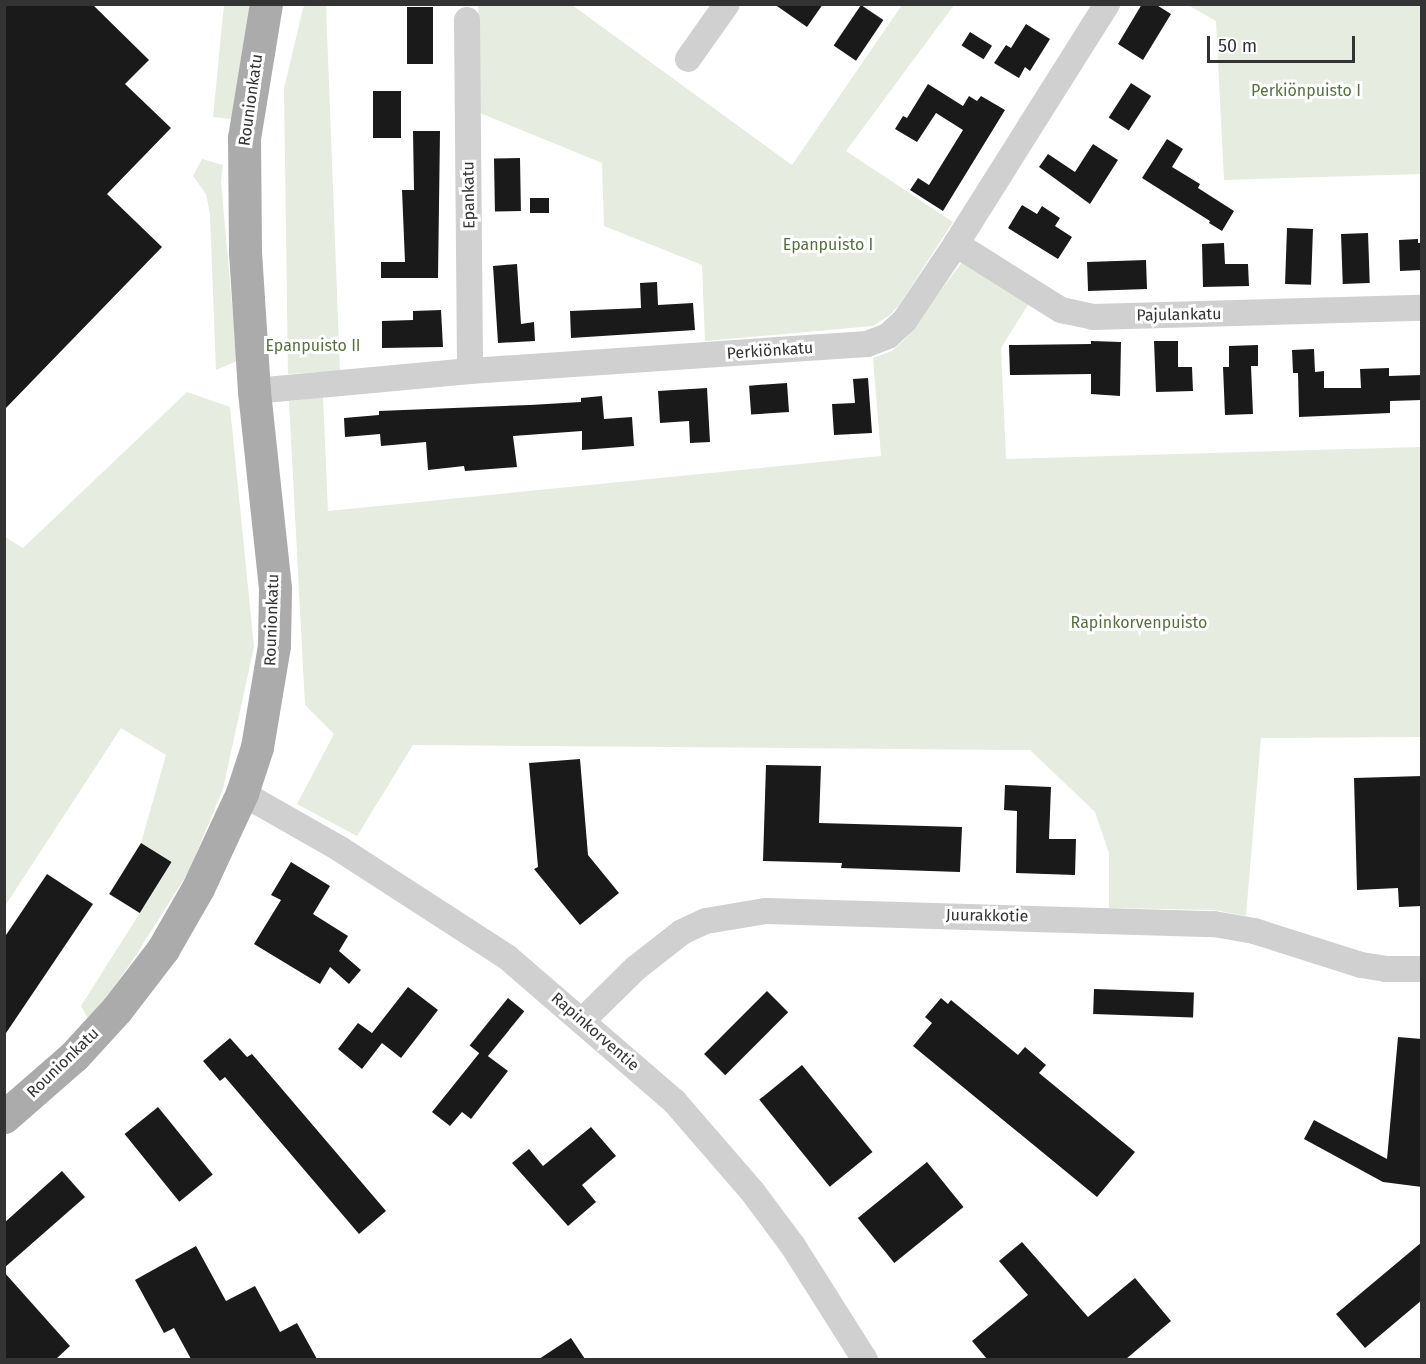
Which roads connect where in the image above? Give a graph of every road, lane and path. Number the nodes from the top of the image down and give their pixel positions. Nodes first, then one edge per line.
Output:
1 (266, 4) edge
2 (727, 4) edge
3 (1107, 4) edge
4 (467, 20) dead end
5 (688, 59) dead end
6 (956, 244) junction
7 (1422, 308) edge
8 (470, 371) junction
9 (254, 391) junction
10 (242, 793) junction
11 (1422, 969) edge
12 (583, 1020) junction
13 (4, 1117) edge
14 (864, 1359) edge

1 - 9 main road, Rounionkatu
2 - 5 street
3 - 6 street, Perkiönkatu
4 - 8 street, Epankatu
6 - 7 street, Pajulankatu
6 - 8 street, Perkiönkatu
8 - 9 street, Perkiönkatu
9 - 10 main road, Rounionkatu
10 - 12 street, Rapinkorventie
10 - 13 main road, Rounionkatu
11 - 12 street, Juurakkotie
12 - 14 street, Rapinkorventie

